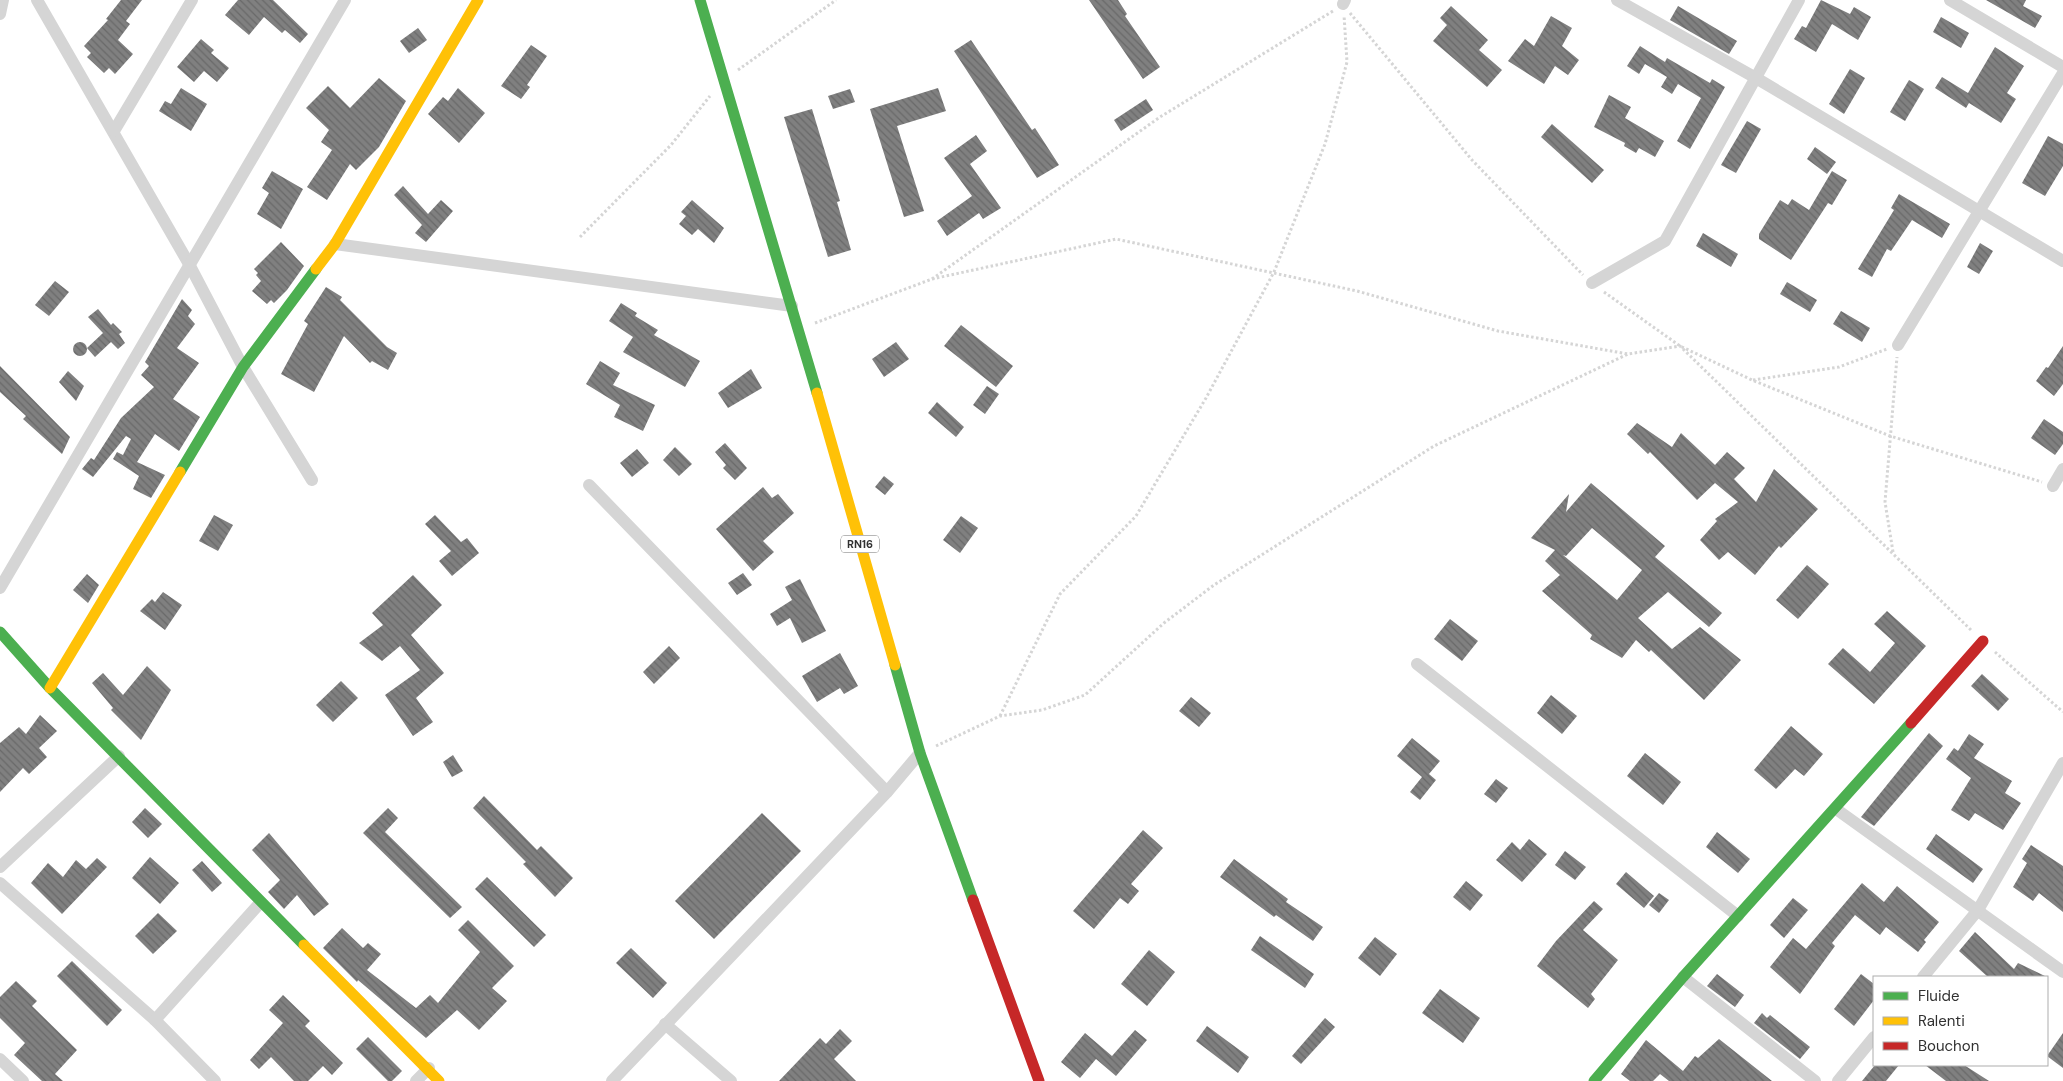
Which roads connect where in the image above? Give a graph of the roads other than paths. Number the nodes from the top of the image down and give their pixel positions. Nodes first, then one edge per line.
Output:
1 (3, 0) edge
2 (37, 0) edge
3 (192, 0) edge
4 (344, 0) edge
5 (478, 0) edge
6 (700, 0) edge
7 (1617, 0) edge
8 (1799, 0) edge
9 (1950, 0) edge
10 (0, 14) edge
11 (2063, 67) edge
12 (2063, 73) edge
13 (1756, 78) junction
14 (114, 131) junction
15 (1979, 213) junction
16 (334, 244) junction
17 (2063, 261) edge
18 (189, 264) junction
19 (1592, 283) road end
20 (792, 306) junction
21 (1898, 345) road end
22 (243, 367) junction
23 (2063, 468) edge
24 (312, 480) dead end
25 (589, 485) dead end
26 (2053, 486) road end
27 (0, 588) edge
28 (0, 632) edge
29 (1983, 641) road end
30 (1417, 664) dead end
31 (50, 688) junction
32 (920, 753) junction
33 (119, 756) junction
34 (2063, 764) edge
35 (887, 792) junction
36 (1836, 809) junction
37 (0, 866) edge
38 (0, 883) edge
39 (260, 903) junction
40 (1978, 910) junction
41 (1738, 916) junction
42 (2063, 972) edge
43 (1924, 976) edge
44 (1683, 977) junction
45 (155, 1020) junction
46 (666, 1024) junction
47 (1873, 1038) edge
48 (0, 1059) edge
49 (429, 1068) junction
50 (23, 1081) edge
51 (215, 1081) edge
52 (416, 1081) edge
53 (439, 1081) edge
54 (612, 1081) edge
55 (731, 1081) edge
56 (1039, 1081) edge
57 (1594, 1081) edge
58 (1815, 1081) edge
59 (1838, 1081) edge

1 - 10 street
2 - 14 street
3 - 14 street
4 - 18 street
5 - 16 street
6 - 20 street, RN16
7 - 13 street
8 - 13 street
9 - 11 street
12 - 15 street
13 - 15 street
13 - 19 street
14 - 18 street
15 - 17 street
15 - 21 street
16 - 20 street
16 - 22 street
18 - 22 street
18 - 27 street
20 - 32 street, RN16
22 - 24 street
22 - 31 street
23 - 26 street
25 - 35 street
28 - 31 street
29 - 36 street
30 - 41 street
31 - 33 street
32 - 35 street
32 - 56 street, RN16
33 - 37 street
33 - 39 street
34 - 40 street
35 - 46 street
36 - 40 street
36 - 41 street
38 - 45 street
39 - 45 street
39 - 49 street
40 - 42 street
40 - 43 street
41 - 44 street
44 - 57 street
44 - 58 street
45 - 51 street
46 - 54 street
46 - 55 street
47 - 59 street
48 - 50 street
49 - 52 street
49 - 53 street

